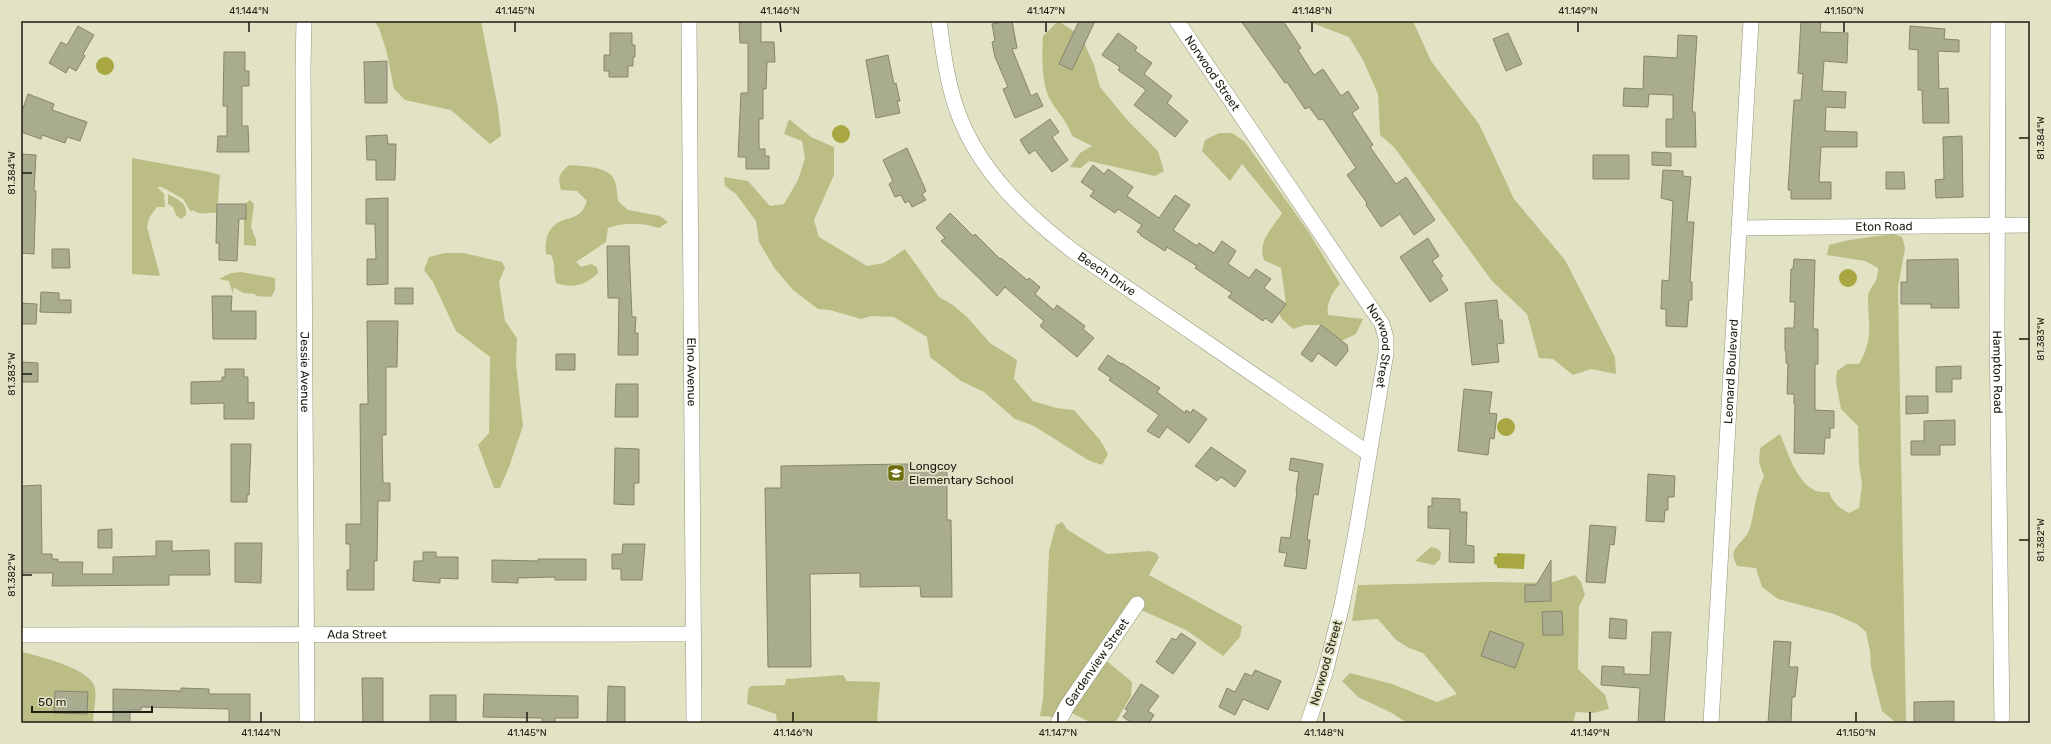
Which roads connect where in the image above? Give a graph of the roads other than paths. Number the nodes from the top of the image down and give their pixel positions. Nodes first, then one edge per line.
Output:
1 (304, 21) edge
2 (689, 21) edge
3 (939, 21) edge
4 (1177, 21) edge
5 (1751, 21) edge
6 (1998, 21) edge
7 (1997, 225) junction
8 (2030, 225) edge
9 (1738, 228) junction
10 (1368, 453) junction
11 (1138, 604) dead end
12 (694, 634) junction
13 (21, 635) edge
14 (306, 635) junction
15 (308, 723) edge
16 (694, 723) edge
17 (1058, 723) edge
18 (1308, 723) edge
19 (1711, 723) edge
20 (2002, 723) edge

1 - 14 street, Jessie Avenue
2 - 12 street, Elno Avenue
3 - 10 street, Beech Drive
4 - 10 street, Norwood Street
5 - 9 street, Leonard Boulevard
6 - 7 street, Hampton Road
7 - 8 street, Eton Road
7 - 9 street, Eton Road
7 - 20 street, Hampton Road
9 - 19 street, Leonard Boulevard
10 - 18 street, Norwood Street
11 - 17 street, Gardenview Street
12 - 14 street, Ada Street
12 - 16 street, Elno Avenue
13 - 14 street, Ada Street
14 - 15 street, Jessie Avenue

